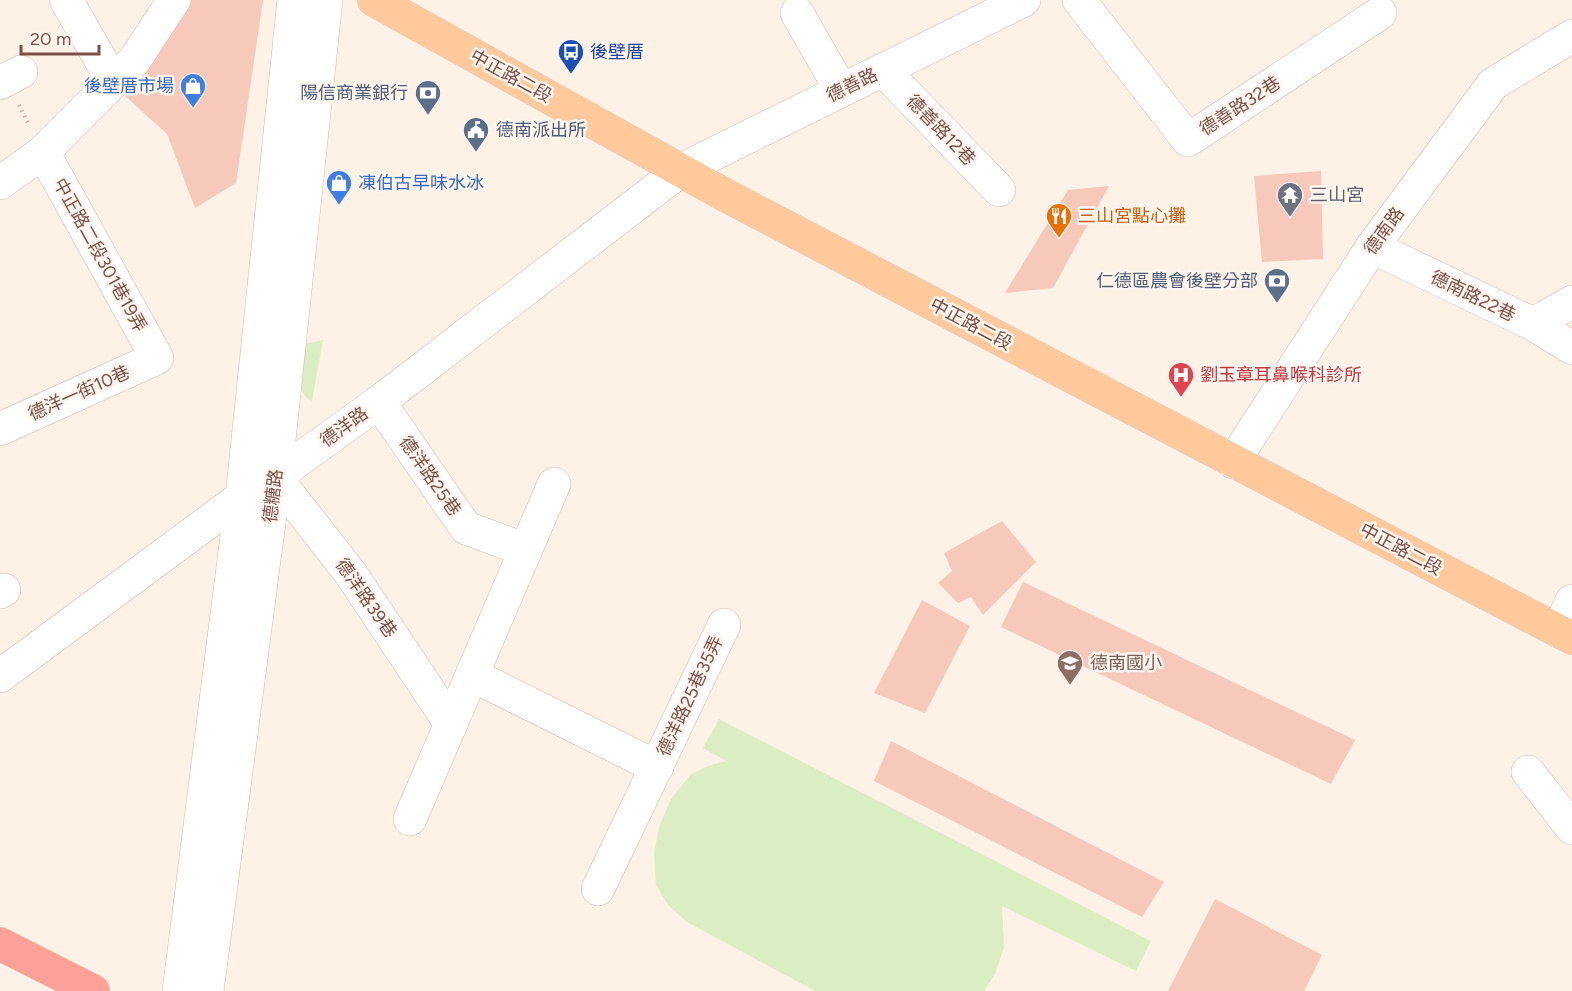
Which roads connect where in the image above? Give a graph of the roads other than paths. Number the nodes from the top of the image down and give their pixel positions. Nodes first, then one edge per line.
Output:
1 (66, 0) edge
2 (174, 0) edge
3 (294, 0) edge
4 (326, 0) edge
5 (374, 0) edge
6 (1024, 0) edge
7 (1079, 0) edge
8 (797, 13) dead end
9 (1380, 13) dead end
10 (1572, 36) edge
11 (883, 70) junction
12 (113, 81) junction
13 (842, 90) junction
14 (44, 152) junction
15 (681, 170) junction
16 (0, 183) edge
17 (999, 190) dead end
18 (1372, 247) junction
19 (1572, 302) edge
20 (1533, 324) junction
21 (1572, 348) edge
22 (158, 358) joint
23 (378, 402) junction
24 (0, 429) edge
25 (1233, 462) junction
26 (275, 477) junction
27 (554, 484) dead end
28 (242, 497) junction
29 (526, 550) junction
30 (1572, 601) edge
31 (724, 625) dead end
32 (1565, 635) edge
33 (472, 675) junction
34 (0, 676) edge
35 (451, 724) junction
36 (657, 767) junction
37 (1528, 772) dead end
38 (410, 819) dead end
39 (1572, 828) edge
40 (598, 889) dead end
41 (0, 944) edge
42 (93, 991) edge
43 (179, 991) edge
44 (207, 991) edge

1 - 12 street
2 - 12 street
3 - 28 street, 德糖路
4 - 26 street, 德糖路
5 - 15 main road, 中正路二段
6 - 11 street, 德善路
7 - 9 street, 德善路32巷
8 - 13 street
10 - 18 street, 德南路
11 - 13 street, 德善路
11 - 17 street, 德善路12巷
12 - 14 street
13 - 15 street, 德善路
14 - 16 street
14 - 22 street, 中正路二段301巷19弄
15 - 23 street, 德洋路
15 - 25 main road, 中正路二段
18 - 20 street, 德南路22巷
18 - 25 street, 德南路
19 - 20 street
20 - 21 street, 德南路22巷
22 - 24 street, 德洋一街10巷
23 - 26 street, 德洋路
23 - 29 street, 德洋路25巷
25 - 32 main road, 中正路二段
26 - 28 street, 德洋路
26 - 35 street, 德洋路39巷
26 - 44 street, 德糖路
27 - 29 street
28 - 34 street, 德洋路
28 - 43 street, 德糖路
29 - 33 street
30 - 32 street
31 - 36 street, 德洋路25巷35弄
33 - 35 street
33 - 36 street
35 - 38 street
36 - 40 street, 德洋路25巷35弄
37 - 39 street
41 - 42 highway

